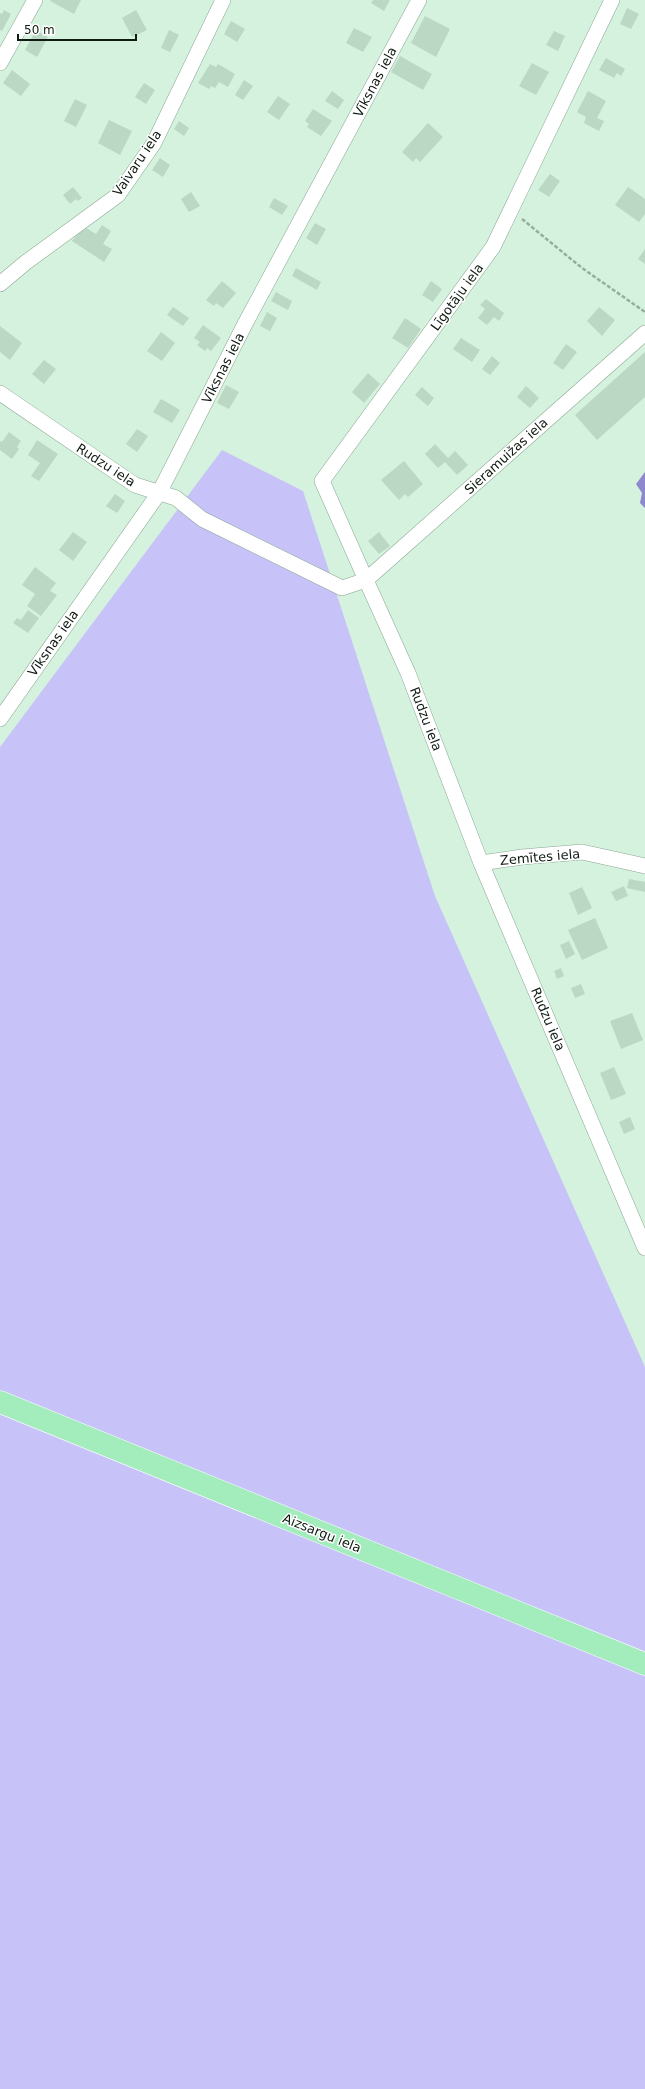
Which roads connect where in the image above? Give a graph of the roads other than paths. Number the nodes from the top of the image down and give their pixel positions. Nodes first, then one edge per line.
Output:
1 (35, 0) edge
2 (223, 0) edge
3 (419, 0) edge
4 (612, 0) edge
5 (0, 63) edge
6 (0, 284) edge
7 (645, 333) edge
8 (1, 396) edge
9 (159, 493) junction
10 (366, 580) junction
11 (0, 719) edge
12 (481, 862) junction
13 (645, 866) edge
14 (645, 1248) edge
15 (0, 1402) edge
16 (645, 1664) edge

1 - 5 street
2 - 6 street, Vaivaru iela
3 - 9 street, Vīksnas iela
4 - 10 street, Līgotāju iela
7 - 10 street, Sieramuižas iela
8 - 9 street, Rudzu iela
9 - 10 street, Rudzu iela
9 - 11 street, Vīksnas iela
10 - 12 street, Rudzu iela
12 - 13 street, Zemītes iela
12 - 14 street, Rudzu iela
15 - 16 highway, Aizsargu iela

